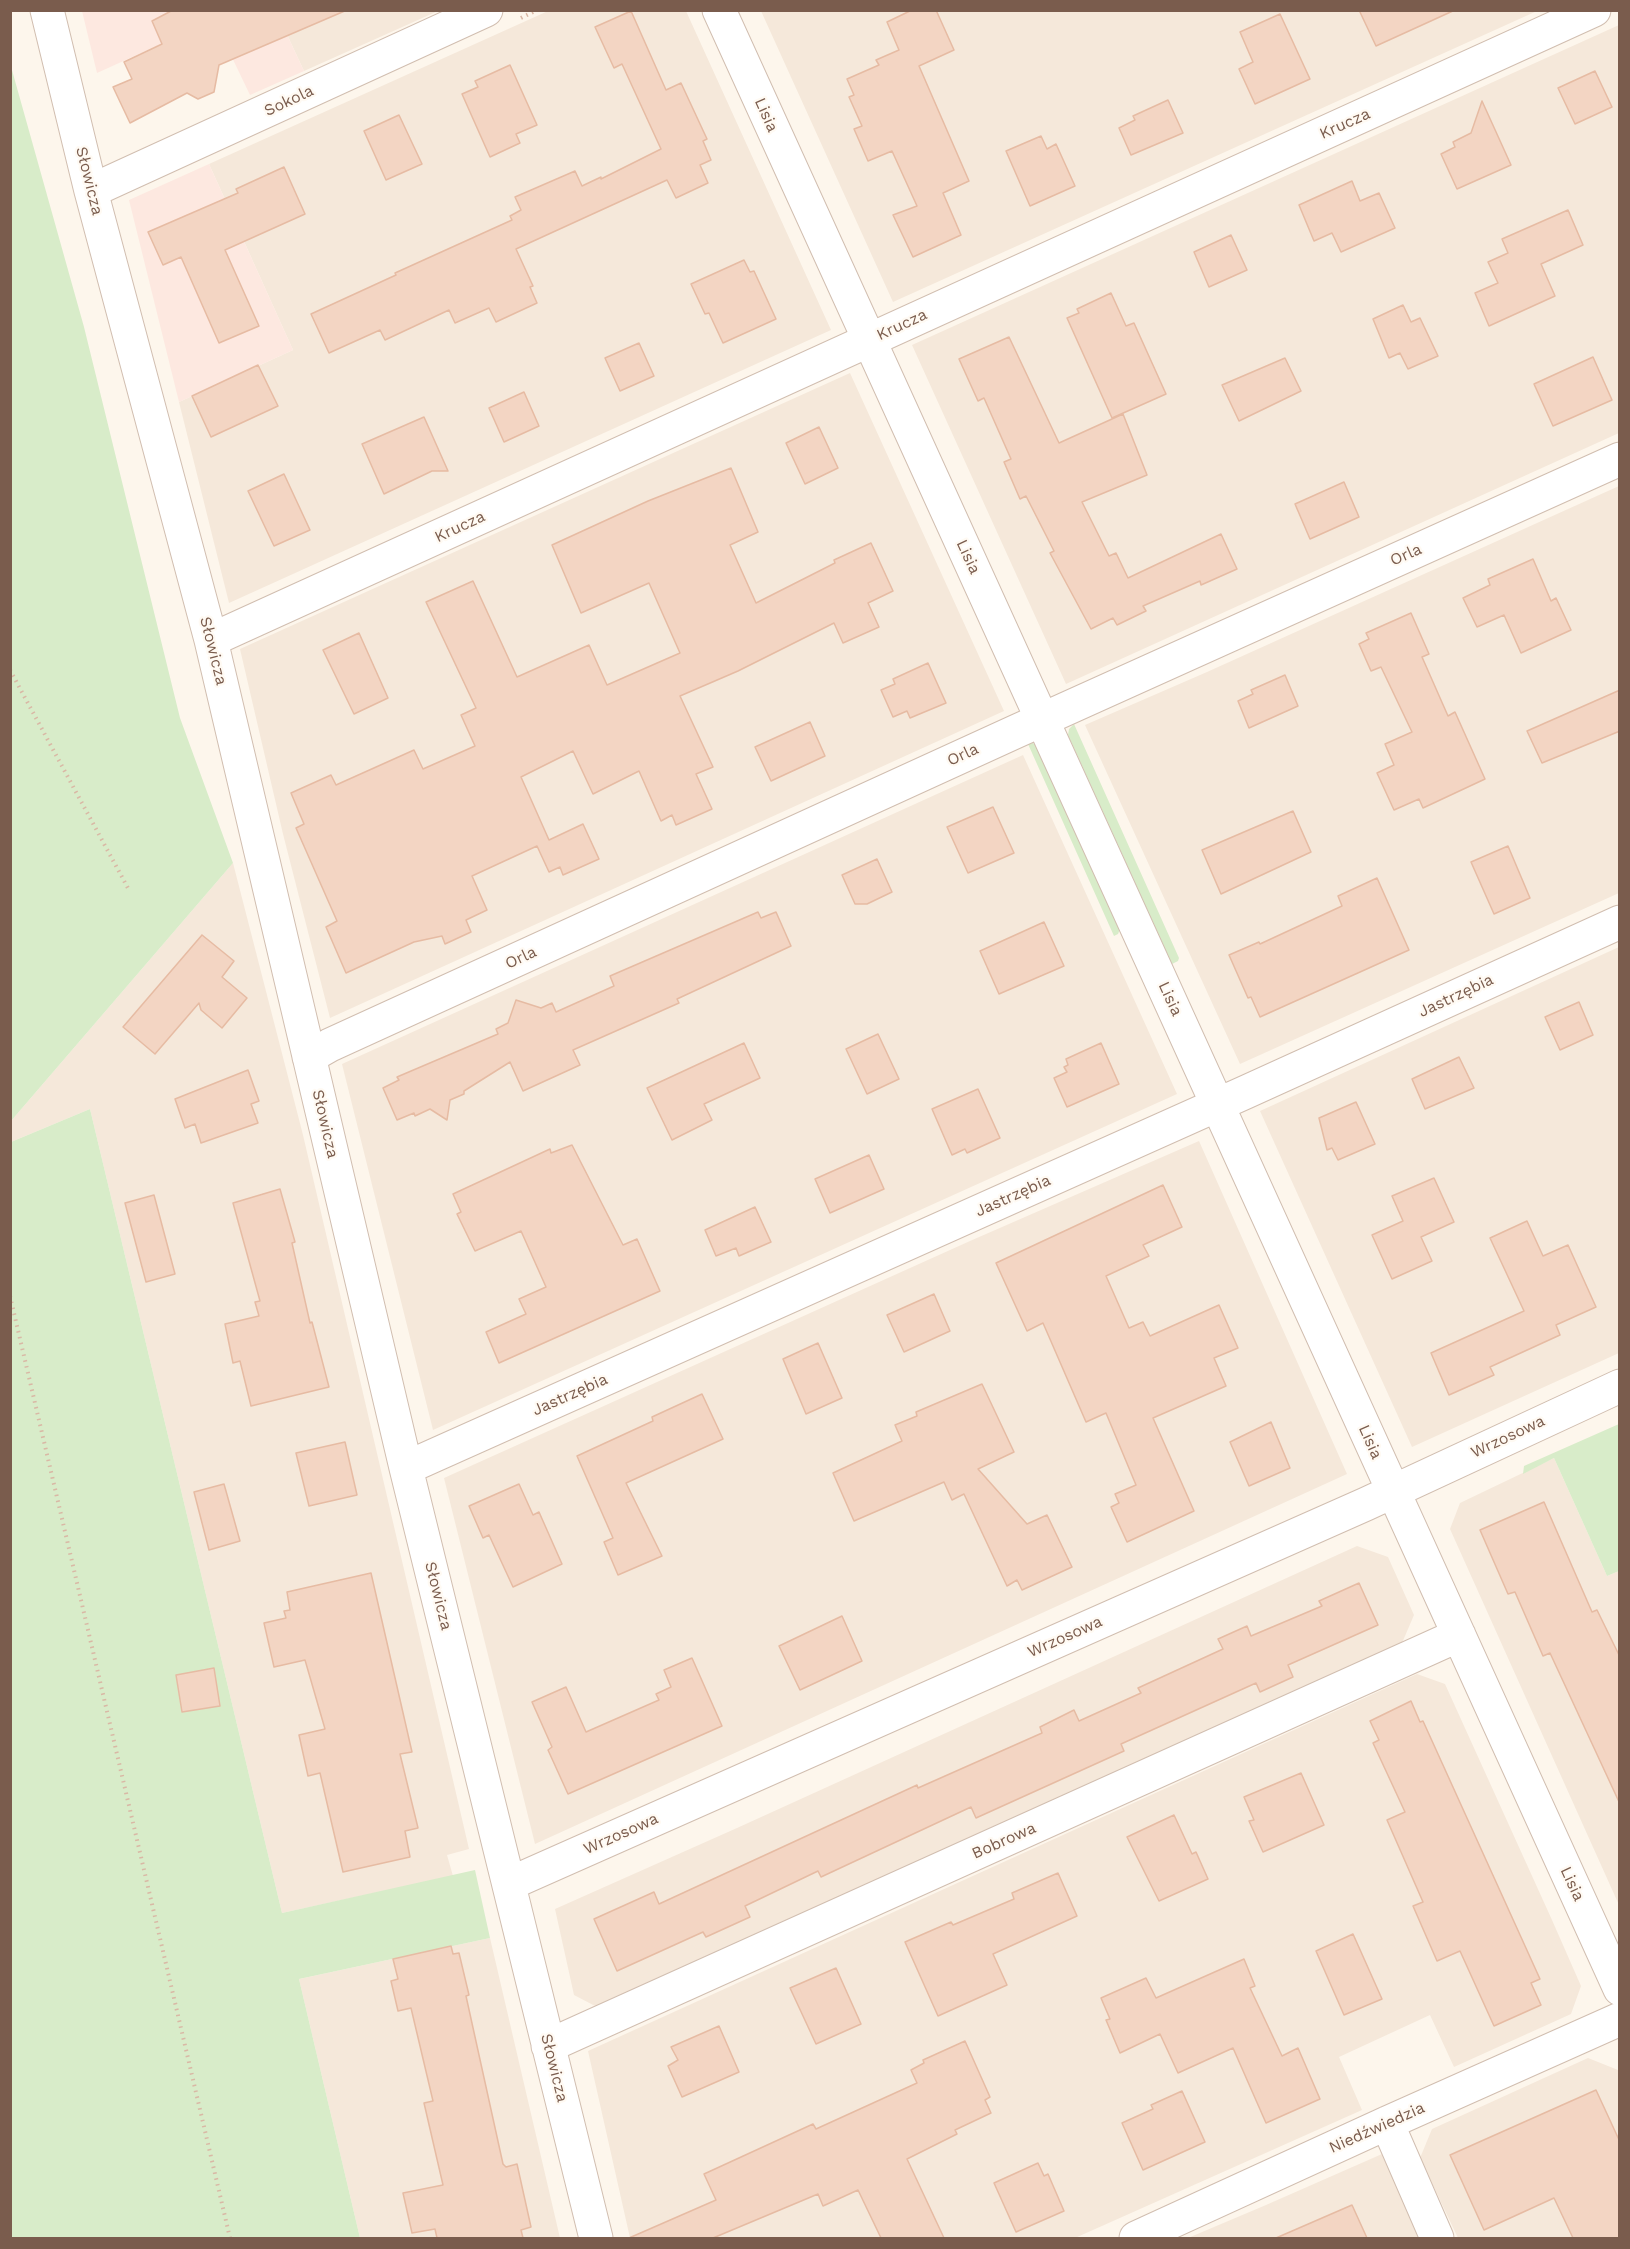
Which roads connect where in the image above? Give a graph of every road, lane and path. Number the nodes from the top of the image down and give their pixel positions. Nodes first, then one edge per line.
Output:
1 (47, 10) edge
2 (486, 10) edge
3 (719, 10) edge
4 (1594, 10) edge
5 (92, 191) junction
6 (868, 340) junction
7 (1620, 459) edge
8 (211, 640) junction
9 (10, 670) edge
10 (1042, 720) junction
11 (129, 890) dead end
12 (1620, 922) edge
13 (309, 1057) junction
14 (1218, 1104) junction
15 (10, 1296) edge
16 (1620, 1386) edge
17 (406, 1468) junction
18 (1392, 1492) junction
19 (1459, 1635) junction
20 (509, 1884) junction
21 (1620, 1989) edge
22 (1620, 2019) edge
23 (548, 2046) junction
24 (1387, 2123) junction
25 (230, 2238) edge
26 (596, 2238) edge
27 (1136, 2238) edge
28 (1437, 2238) edge

1 - 5 street, Słowicza
2 - 5 street, Sokola
3 - 6 street, Lisia
4 - 6 street, Krucza
5 - 8 street, Słowicza
6 - 8 street, Krucza
6 - 10 street, Lisia
7 - 10 street, Orla
8 - 13 street, Słowicza
9 - 11 path
10 - 13 street, Orla
10 - 14 street, Lisia
12 - 14 street, Jastrzębia
13 - 17 street, Słowicza
14 - 17 street, Jastrzębia
14 - 18 street, Lisia
15 - 25 path
16 - 18 street, Wrzosowa
17 - 20 street, Słowicza
18 - 19 street, Lisia
18 - 20 street, Wrzosowa
19 - 21 street, Lisia
19 - 23 street, Bobrowa
20 - 23 street, Słowicza
22 - 24 street, Niedźwiedzia
23 - 26 street, Słowicza
24 - 27 street, Niedźwiedzia
24 - 28 street

